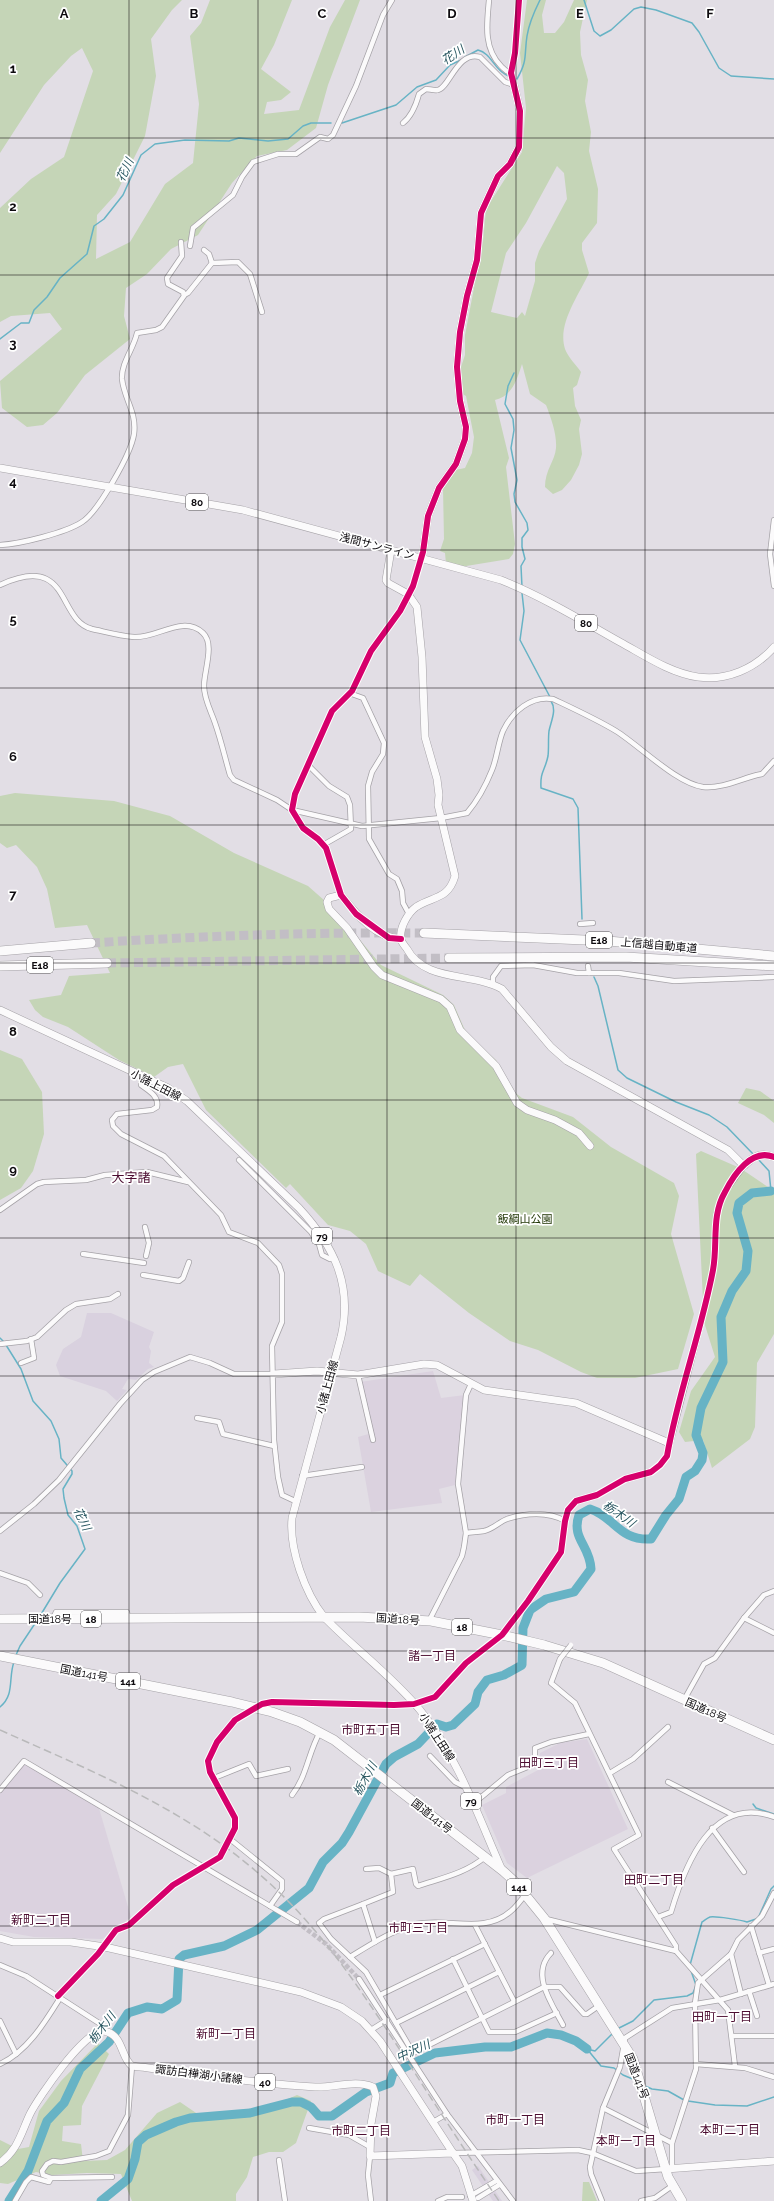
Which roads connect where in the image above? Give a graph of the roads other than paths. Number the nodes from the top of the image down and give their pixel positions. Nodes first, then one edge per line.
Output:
1 (392, 0) edge
2 (488, 0) edge
3 (518, 0) edge
4 (511, 73) junction
5 (514, 85) junction
6 (403, 123) dead end
7 (181, 242) dead end
8 (190, 246) dead end
9 (204, 250) dead end
10 (212, 263) junction
11 (184, 295) junction
12 (262, 312) dead end
13 (0, 468) edge
14 (110, 486) junction
15 (774, 520) edge
16 (0, 545) edge
17 (391, 550) junction
18 (423, 552) joint
19 (0, 585) edge
20 (774, 586) edge
21 (408, 594) junction
22 (774, 647) edge
23 (349, 693) junction
24 (774, 761) edge
25 (308, 765) junction
26 (292, 810) junction
27 (441, 818) junction
28 (351, 823) junction
29 (370, 825) junction
30 (323, 845) junction
31 (341, 895) junction
32 (409, 914) junction
33 (593, 923) dead end
34 (580, 924) dead end
35 (424, 933) tunnel mouth
36 (401, 939) junction
37 (91, 943) tunnel mouth
38 (0, 951) edge
39 (774, 956) edge
40 (449, 958) tunnel mouth
41 (107, 963) tunnel mouth
42 (0, 966) edge
43 (588, 966) dead end
44 (774, 966) edge
45 (589, 973) junction
46 (774, 977) edge
47 (493, 984) junction
48 (0, 1010) edge
49 (141, 1076) junction
50 (590, 1146) dead end
51 (774, 1157) edge
52 (239, 1160) dead end
53 (744, 1166) junction
54 (188, 1182) junction
55 (0, 1210) edge
56 (145, 1227) dead end
57 (83, 1254) dead end
58 (146, 1256) dead end
59 (335, 1259) junction
60 (189, 1262) dead end
61 (144, 1263) dead end
62 (143, 1275) dead end
63 (118, 1294) dead end
64 (31, 1339) junction
65 (0, 1344) edge
66 (21, 1363) dead end
67 (332, 1372) junction
68 (274, 1374) junction
69 (358, 1375) junction
70 (471, 1384) junction
71 (196, 1418) dead end
72 (373, 1440) dead end
73 (669, 1442) junction
74 (274, 1446) junction
75 (362, 1467) dead end
76 (302, 1476) junction
77 (295, 1501) junction
78 (565, 1521) junction
79 (0, 1531) edge
80 (466, 1532) junction
81 (0, 1573) edge
82 (774, 1590) edge
83 (40, 1595) dead end
84 (324, 1617) junction
85 (744, 1618) junction
86 (0, 1619) edge
87 (431, 1621) junction
88 (774, 1633) edge
89 (502, 1635) junction
90 (571, 1645) dead end
91 (0, 1656) edge
92 (684, 1700) junction
93 (414, 1704) junction
94 (256, 1708) junction
95 (668, 1726) dead end
96 (320, 1732) junction
97 (590, 1734) junction
98 (774, 1740) edge
99 (430, 1756) dead end
100 (288, 1769) dead end
101 (610, 1773) junction
102 (214, 1778) junction
103 (668, 1782) dead end
104 (465, 1787) junction
105 (0, 1790) edge
106 (292, 1795) dead end
107 (473, 1804) junction
108 (733, 1815) junction
109 (774, 1817) edge
110 (712, 1828) junction
111 (230, 1839) junction
112 (485, 1857) junction
113 (204, 1868) junction
114 (366, 1869) dead end
115 (503, 1871) junction
116 (744, 1872) dead end
117 (391, 1874) junction
118 (774, 1892) edge
119 (525, 1895) junction
120 (363, 1904) junction
121 (270, 1906) junction
122 (658, 1917) junction
123 (544, 1918) junction
124 (297, 1922) tunnel mouth
125 (475, 1925) junction
126 (751, 1926) junction
127 (0, 1938) edge
128 (375, 1942) junction
129 (485, 1944) junction
130 (104, 1947) junction
131 (774, 1949) edge
132 (676, 1950) junction
133 (551, 1953) dead end
134 (760, 1953) junction
135 (731, 1954) junction
136 (350, 1957) junction
137 (453, 1959) junction
138 (0, 1965) edge
139 (499, 1972) junction
140 (359, 1978) tunnel mouth
141 (701, 1979) junction
142 (771, 1985) edge
143 (467, 1988) junction
144 (544, 1988) junction
145 (749, 1991) junction
146 (380, 1994) junction
147 (741, 1994) junction
148 (59, 1997) junction
149 (720, 2000) junction
150 (514, 2001) junction
151 (695, 2003) junction
152 (600, 2005) junction
153 (557, 2013) junction
154 (757, 2016) dead end
155 (481, 2018) junction
156 (387, 2020) junction
157 (0, 2021) edge
158 (396, 2023) junction
159 (563, 2024) dead end
160 (371, 2030) junction
161 (105, 2031) junction
162 (732, 2036) junction
163 (774, 2036) edge
164 (624, 2043) junction
165 (411, 2053) junction
166 (16, 2054) junction
167 (0, 2064) edge
168 (696, 2064) junction
169 (132, 2066) junction
170 (735, 2066) junction
171 (774, 2077) edge
172 (603, 2108) junction
173 (447, 2114) junction
174 (433, 2122) junction
175 (309, 2128) dead end
176 (657, 2135) junction
177 (672, 2143) junction
178 (370, 2147) junction
179 (453, 2153) junction
180 (477, 2153) junction
181 (592, 2153) junction
182 (370, 2156) junction
183 (279, 2160) dead end
184 (774, 2161) edge
185 (0, 2163) edge
186 (669, 2169) junction
187 (112, 2177) dead end
188 (51, 2178) junction
189 (498, 2183) junction
190 (672, 2186) junction
191 (462, 2197) dead end
192 (474, 2198) edge
193 (15, 2201) edge
194 (285, 2201) edge
195 (371, 2201) edge
196 (438, 2201) edge
197 (513, 2201) edge
198 (602, 2201) edge
199 (641, 2201) edge
200 (682, 2201) edge

1 - 8 street
2 - 4 street
3 - 4 street
4 - 5 street
5 - 6 street
5 - 18 street
7 - 11 street
9 - 10 street
10 - 11 street
10 - 12 street
11 - 14 street
13 - 14 street, 浅間サンライン / 80
14 - 16 street
14 - 17 street, 浅間サンライン / 80
15 - 20 street
17 - 21 street
17 - 22 street, 浅間サンライン / 80
18 - 21 street, bridge
19 - 26 street
21 - 23 street
21 - 27 street
23 - 25 street
23 - 29 street
24 - 27 street
25 - 26 street
25 - 28 street
26 - 28 street
26 - 30 street
27 - 29 street
27 - 32 street
28 - 29 street
28 - 30 street
29 - 32 street
30 - 31 street
31 - 36 street
31 - 50 street
32 - 36 street
33 - 34 street
35 - 39 highway, 上信越自動車道 / E18
36 - 47 street
37 - 38 highway, E18
40 - 44 highway, 上信越自動車道 / E18
41 - 42 highway, E18
43 - 45 street
45 - 46 street
45 - 47 street
47 - 53 street
48 - 49 street, 小諸上田線 / 79
49 - 54 street
49 - 59 street, 小諸上田線 / 79
51 - 53 street
52 - 59 street
53 - 73 street
54 - 55 street
54 - 68 street
56 - 58 street
57 - 61 street
59 - 67 street, 小諸上田線 / 79
60 - 62 street
63 - 64 street
64 - 65 street
64 - 66 street
67 - 68 street
67 - 69 street
67 - 76 street, 小諸上田線 / 79
68 - 74 street
68 - 79 street
69 - 70 street
69 - 72 street
70 - 73 street
70 - 80 street
71 - 74 street
73 - 78 street
74 - 77 street
75 - 76 street
76 - 77 street, 小諸上田線 / 79
77 - 84 street, 小諸上田線 / 79
78 - 80 street
78 - 89 street
80 - 87 street
81 - 83 street
82 - 85 street
84 - 86 highway, 国道18号 / 18
84 - 87 highway, 国道18号 / 18
84 - 93 street, 小諸上田線 / 79
85 - 88 street
85 - 92 street
87 - 89 highway, 国道18号 / 18
89 - 92 highway, 国道18号 / 18
89 - 93 street
90 - 97 street, bridge
91 - 94 highway, 国道141号 / 141
92 - 98 highway, 国道18号 / 18
93 - 94 street
93 - 104 street, 小諸上田線 / 79
94 - 96 highway, 国道141号 / 141
94 - 102 street
95 - 101 street
96 - 106 street
96 - 112 highway, 国道141号 / 141
97 - 101 street
97 - 107 street
99 - 104 street
100 - 102 street
101 - 122 street
102 - 111 street
103 - 108 street
104 - 107 street, 小諸上田線 / 79
105 - 113 street
107 - 115 street, 小諸上田線 / 79
108 - 109 street
108 - 110 street
110 - 116 street
110 - 122 street
111 - 113 street
111 - 121 street
112 - 115 highway, 国道141号 / 141
112 - 117 street
113 - 121 street
113 - 130 street
114 - 117 street
115 - 119 highway, 国道141号 / 141
117 - 120 street
118 - 126 street
119 - 123 highway, 国道141号 / 141
119 - 125 street
120 - 128 street
120 - 136 street
121 - 124 street
122 - 132 street
123 - 132 street
123 - 152 highway, 国道141号 / 141
125 - 128 street
125 - 129 street
126 - 134 street
126 - 135 street
127 - 130 street
128 - 136 street
129 - 137 street
129 - 139 street
130 - 148 street
130 - 160 street
131 - 134 street
132 - 141 street
133 - 144 street
134 - 142 street
135 - 141 street
135 - 147 street
136 - 146 street
137 - 143 street
137 - 146 street
138 - 148 street
139 - 143 street
139 - 150 street
140 - 156 street
141 - 149 street
141 - 151 street
142 - 145 street
143 - 155 street
143 - 158 street
144 - 150 street
144 - 152 street
144 - 153 street
145 - 147 street
145 - 154 street
146 - 158 street
147 - 149 street
148 - 161 street
148 - 166 street
149 - 151 street
149 - 162 street
150 - 155 street
151 - 164 street
151 - 168 street
152 - 164 highway, 国道141号 / 141
153 - 155 street
153 - 159 street
155 - 165 street
156 - 160 street
156 - 165 street
157 - 166 street
158 - 165 street
160 - 174 street
161 - 169 street
161 - 185 street
162 - 163 street
162 - 170 street
164 - 172 street
164 - 176 highway, 国道141号 / 141
165 - 173 street
166 - 167 street
168 - 170 street
168 - 177 street
169 - 178 street, 諏訪白樺湖小諸線 / 40
169 - 188 street
170 - 171 street
172 - 176 street
172 - 181 street
173 - 174 street
173 - 180 street
174 - 179 street
175 - 178 street
176 - 177 street
176 - 186 highway, 国道141号 / 141
177 - 186 street
178 - 182 street, 諏訪白樺湖小諸線 / 40
179 - 180 street
179 - 182 street
179 - 192 street
180 - 181 street
180 - 189 street
181 - 186 street
181 - 198 street
182 - 195 street
183 - 194 street
184 - 186 street
186 - 190 highway, 国道141号 / 141
187 - 188 street
188 - 193 street
189 - 192 street
189 - 192 street
189 - 197 street
190 - 199 street
190 - 200 highway, 国道141号 / 141
191 - 196 street

